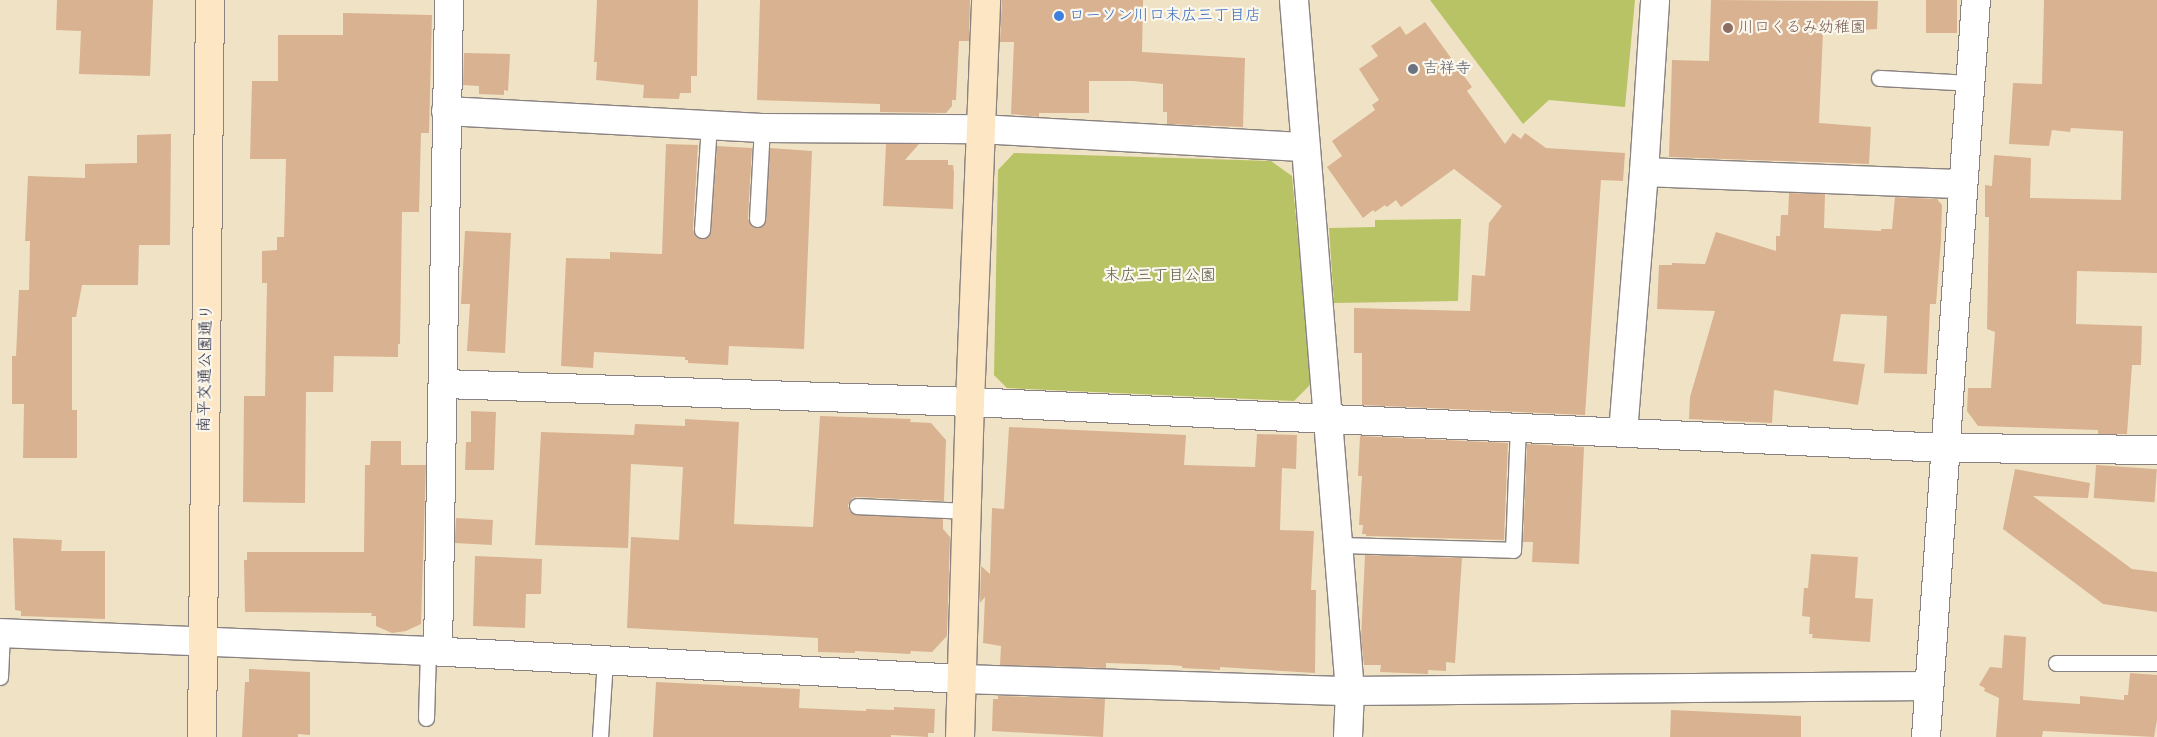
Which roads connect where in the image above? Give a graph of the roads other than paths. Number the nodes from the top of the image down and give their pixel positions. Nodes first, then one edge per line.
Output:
1 (210, 0) edge
2 (449, 0) edge
3 (986, 0) edge
4 (1294, 0) edge
5 (1655, 0) edge
6 (1976, 0) edge
7 (1879, 78) dead end
8 (1971, 83) junction
9 (446, 111) junction
10 (709, 125) junction
11 (762, 128) junction
12 (980, 129) junction
13 (1306, 147) junction
14 (1644, 172) junction
15 (1963, 184) junction
16 (757, 219) dead end
17 (702, 230) dead end
18 (444, 384) junction
19 (970, 402) junction
20 (1329, 418) junction
21 (1518, 427) junction
22 (1623, 433) junction
23 (1944, 448) junction
24 (2157, 450) edge
25 (857, 506) dead end
26 (967, 511) junction
27 (1339, 545) junction
28 (1, 633) edge
29 (203, 640) junction
30 (433, 651) junction
31 (604, 660) junction
32 (2056, 662) dead end
33 (2157, 663) edge
34 (0, 677) edge
35 (962, 679) junction
36 (1929, 686) junction
37 (1350, 691) junction
38 (426, 718) dead end
39 (202, 737) edge
40 (600, 737) edge
41 (960, 737) edge
42 (1348, 737) edge
43 (1926, 737) edge

1 - 29 street, 南平交通公園通り
2 - 9 street
3 - 12 street
4 - 13 street
5 - 14 street
6 - 8 street
7 - 8 lane
8 - 15 street
9 - 10 street
9 - 18 street
10 - 11 street
10 - 17 lane
11 - 12 street
11 - 16 lane
12 - 13 street
12 - 19 street
13 - 20 street
14 - 15 street
14 - 22 street
15 - 23 street
18 - 19 street
18 - 30 street
19 - 20 street
19 - 26 street
20 - 21 street
20 - 27 street
21 - 22 street
21 - 27 lane
22 - 23 street
23 - 24 street
23 - 36 street
25 - 26 lane
26 - 35 street
27 - 37 street
28 - 29 street
28 - 34 lane
29 - 30 street
29 - 39 street, 南平交通公園通り
30 - 31 street
30 - 38 lane
31 - 35 street
31 - 40 lane
32 - 33 lane
35 - 37 street
35 - 41 street
36 - 37 street
36 - 43 street
37 - 42 street

